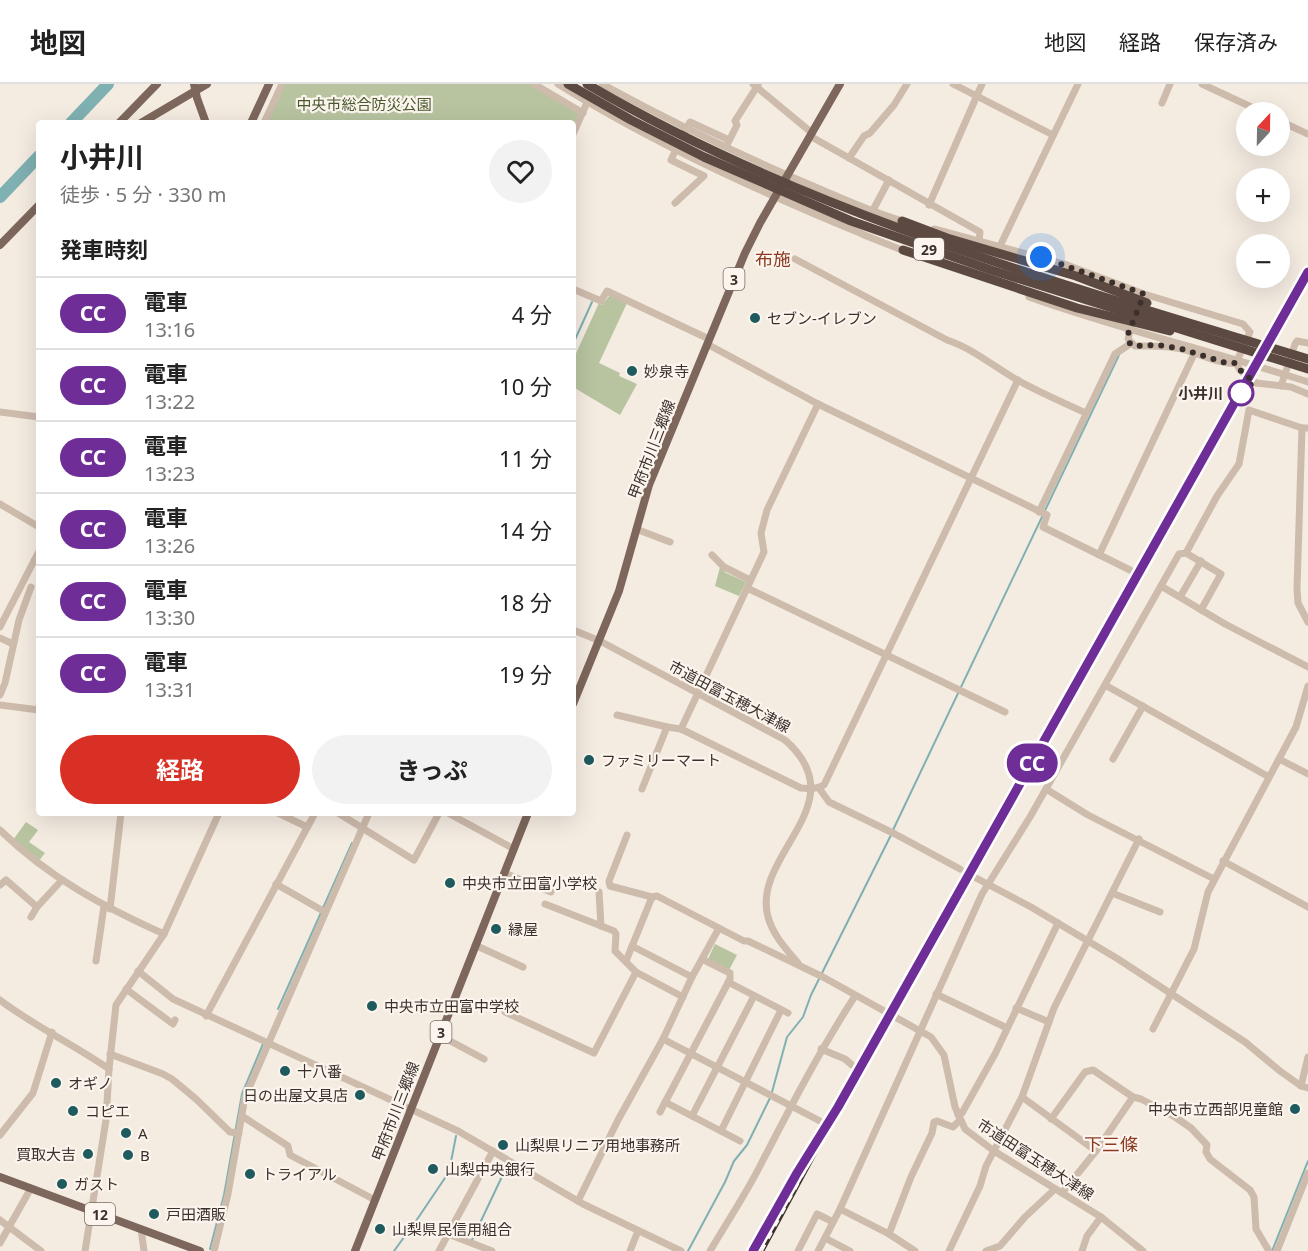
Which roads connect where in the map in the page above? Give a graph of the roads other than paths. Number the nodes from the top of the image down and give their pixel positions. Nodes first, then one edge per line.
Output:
1 (157, 84) edge
2 (194, 84) edge
3 (207, 84) edge
4 (269, 84) edge
5 (282, 84) edge
6 (534, 84) edge
7 (558, 84) edge
8 (568, 84) edge
9 (587, 84) edge
10 (594, 84) edge
11 (602, 84) edge
12 (840, 84) edge
13 (907, 84) edge
14 (953, 84) edge
15 (982, 84) edge
16 (1078, 84) edge
17 (1170, 84) edge
18 (1202, 84) edge
19 (756, 85) edge
20 (977, 97) junction
21 (587, 102) junction
22 (1241, 102) edge
23 (1162, 103) dead end
24 (583, 113) junction
25 (122, 120) edge
26 (146, 120) edge
27 (205, 120) edge
28 (252, 120) edge
29 (265, 120) edge
30 (1290, 126) edge
31 (576, 128) edge
32 (687, 128) junction
33 (811, 134) junction
34 (1308, 134) edge
35 (1053, 135) junction
36 (727, 144) junction
37 (676, 149) junction
38 (849, 158) junction
39 (788, 176) junction
40 (889, 180) junction
41 (775, 197) junction
42 (675, 203) dead end
43 (929, 205) junction
44 (36, 208) edge
45 (873, 211) junction
46 (902, 221) junction
47 (862, 234) junction
48 (979, 240) junction
49 (0, 245) edge
50 (1000, 246) junction
51 (903, 250) junction
52 (795, 259) dead end
53 (576, 290) edge
54 (1144, 294) junction
55 (1179, 319) junction
56 (1130, 329) junction
57 (1190, 332) junction
58 (1226, 338) junction
59 (708, 342) junction
60 (1308, 343) edge
61 (1130, 344) junction
62 (1195, 352) junction
63 (1308, 352) edge
64 (1308, 359) edge
65 (1236, 363) junction
66 (1308, 369) edge
67 (1308, 374) edge
68 (1018, 380) junction
69 (1308, 382) edge
70 (1281, 386) junction
71 (1308, 394) edge
72 (818, 404) junction
73 (0, 412) edge
74 (1086, 413) junction
75 (36, 417) edge
76 (1305, 428) edge
77 (970, 477) junction
78 (0, 504) edge
79 (1304, 508) edge
80 (1039, 512) junction
81 (36, 525) edge
82 (636, 529) junction
83 (670, 542) dead end
84 (1186, 553) junction
85 (712, 555) dead end
86 (1099, 555) junction
87 (36, 557) edge
88 (1201, 561) junction
89 (1130, 570) dead end
90 (750, 580) junction
91 (1161, 586) junction
92 (31, 587) dead end
93 (747, 588) junction
94 (1180, 597) junction
95 (1201, 610) junction
96 (1308, 622) edge
97 (0, 627) edge
98 (576, 631) edge
99 (0, 638) edge
100 (600, 641) junction
101 (13, 644) junction
102 (886, 655) junction
103 (1308, 667) edge
104 (1105, 685) junction
105 (1308, 686) edge
106 (0, 694) edge
107 (697, 694) junction
108 (576, 697) edge
109 (0, 705) edge
110 (1143, 706) junction
111 (36, 710) edge
112 (1005, 712) dead end
113 (617, 715) dead end
114 (667, 727) junction
115 (681, 729) junction
116 (1113, 759) dead end
117 (1279, 759) junction
118 (1308, 774) edge
119 (1269, 777) junction
120 (819, 788) junction
121 (642, 789) dead end
122 (810, 789) junction
123 (1046, 789) junction
124 (121, 816) edge
125 (218, 816) edge
126 (284, 816) edge
127 (313, 816) edge
128 (343, 816) edge
129 (367, 816) edge
130 (437, 816) edge
131 (461, 816) edge
132 (527, 816) edge
133 (307, 827) junction
134 (360, 827) junction
135 (0, 830) edge
136 (627, 836) dead end
137 (1139, 839) junction
138 (514, 849) junction
139 (1223, 861) junction
140 (960, 869) dead end
141 (504, 873) junction
142 (976, 878) dead end
143 (1214, 879) junction
144 (61, 881) junction
145 (276, 884) junction
146 (0, 885) edge
147 (989, 886) junction
148 (551, 892) dead end
149 (598, 892) dead end
150 (1112, 892) junction
151 (652, 897) junction
152 (545, 904) dead end
153 (38, 907) junction
154 (107, 907) junction
155 (1308, 907) edge
156 (323, 911) junction
157 (1160, 912) dead end
158 (31, 917) dead end
159 (1058, 923) junction
160 (601, 926) junction
161 (719, 928) junction
162 (164, 934) junction
163 (1088, 940) junction
164 (475, 945) junction
165 (632, 946) junction
166 (702, 958) junction
167 (96, 961) dead end
168 (626, 961) junction
169 (802, 967) junction
170 (523, 968) dead end
171 (138, 971) junction
172 (636, 972) junction
173 (692, 977) junction
174 (729, 982) junction
175 (126, 990) junction
176 (936, 994) junction
177 (1171, 994) junction
178 (754, 996) junction
179 (855, 996) junction
180 (683, 997) junction
181 (0, 1000) edge
182 (1016, 1008) junction
183 (505, 1012) dead end
184 (206, 1016) junction
185 (175, 1020) dead end
186 (1049, 1022) junction
187 (1007, 1028) junction
188 (1153, 1029) dead end
189 (919, 1030) junction
190 (52, 1032) junction
191 (439, 1035) junction
192 (663, 1039) junction
193 (265, 1042) junction
194 (822, 1049) junction
195 (690, 1053) junction
196 (110, 1054) junction
197 (1308, 1057) edge
198 (484, 1059) dead end
199 (852, 1065) dead end
200 (718, 1067) junction
201 (109, 1069) junction
202 (746, 1082) junction
203 (1304, 1087) edge
204 (1022, 1097) junction
205 (1133, 1097) junction
206 (665, 1102) junction
207 (790, 1105) junction
208 (410, 1109) junction
209 (660, 1112) dead end
210 (242, 1116) junction
211 (692, 1116) junction
212 (959, 1118) junction
213 (1051, 1119) junction
214 (820, 1120) dead end
215 (721, 1131) junction
216 (236, 1133) junction
217 (0, 1135) edge
218 (740, 1142) dead end
219 (493, 1151) junction
220 (993, 1151) junction
221 (1095, 1151) junction
222 (1308, 1173) edge
223 (0, 1177) edge
224 (31, 1188) junction
225 (1055, 1189) junction
226 (1062, 1193) junction
227 (375, 1200) junction
228 (578, 1201) junction
229 (840, 1209) junction
230 (92, 1210) junction
231 (1101, 1217) junction
232 (0, 1220) edge
233 (833, 1222) junction
234 (10, 1225) junction
235 (141, 1229) junction
236 (638, 1231) junction
237 (448, 1234) junction
238 (889, 1234) junction
239 (825, 1238) junction
240 (0, 1243) edge
241 (41, 1251) edge
242 (85, 1251) edge
243 (144, 1251) edge
244 (200, 1251) edge
245 (214, 1251) edge
246 (355, 1251) edge
247 (439, 1251) edge
248 (492, 1251) edge
249 (630, 1251) edge
250 (681, 1251) edge
251 (710, 1251) edge
252 (798, 1251) edge
253 (818, 1251) edge
254 (850, 1251) edge
255 (917, 1251) edge
256 (949, 1251) edge
257 (986, 1251) edge
258 (1082, 1251) edge
259 (1143, 1251) edge
260 (1269, 1251) edge
261 (1277, 1251) edge

1 - 25 main road
2 - 27 main road
3 - 26 main road
4 - 28 main road
5 - 29 street
6 - 24 street
7 - 21 street
8 - 57 highway, 29
9 - 55 highway, 29
10 - 21 street
11 - 32 street
12 - 33 main road, 甲府市川三郷線 / 3
13 - 38 street
14 - 20 street
15 - 20 street
16 - 35 street
17 - 23 street
18 - 22 street
19 - 33 street
19 - 36 street
20 - 35 street
20 - 43 street
21 - 24 street
21 - 37 street
24 - 31 street
30 - 34 street
32 - 36 street
32 - 37 street
33 - 38 street
33 - 39 main road, 甲府市川三郷線 / 3
35 - 50 street
36 - 39 street
37 - 41 street
37 - 42 street
38 - 40 street
39 - 41 main road, 甲府市川三郷線 / 3
39 - 45 street
40 - 43 street
40 - 45 street
41 - 47 street
41 - 59 main road, 甲府市川三郷線 / 3
43 - 48 street
44 - 49 main road
45 - 46 street
45 - 47 street
46 - 48 street
46 - 55 highway
47 - 51 street
48 - 50 street
50 - 54 street
51 - 56 street
51 - 57 highway
52 - 68 street
53 - 59 street
54 - 56 street
54 - 65 street
55 - 58 highway, 29
56 - 61 street
56 - 69 street
57 - 58 highway, 29
58 - 63 highway
58 - 64 highway, 29
58 - 66 highway, 29
58 - 67 highway
59 - 72 street
59 - 82 main road, 甲府市川三郷線 / 3
60 - 70 street
61 - 62 street
61 - 74 street
62 - 65 street
62 - 86 street
65 - 70 street
68 - 74 street
68 - 77 street
70 - 71 street
72 - 77 street
72 - 90 street
73 - 75 street
74 - 80 street
76 - 79 street
76 - 84 street
77 - 80 street
77 - 102 street
78 - 81 street
79 - 96 street
80 - 86 street
82 - 83 street
82 - 100 main road, 甲府市川三郷線 / 3
84 - 88 street
84 - 91 street
85 - 90 street
86 - 89 street
87 - 97 street
88 - 94 street
88 - 95 street
90 - 93 street
91 - 94 street
91 - 104 street
92 - 101 street
93 - 102 street
93 - 107 street
94 - 95 street
95 - 103 street
98 - 100 street, 市道田富玉穂大津線
99 - 101 street
100 - 107 street, 市道田富玉穂大津線
100 - 108 main road, 甲府市川三郷線 / 3
101 - 106 street
102 - 112 street
102 - 120 street
104 - 110 street
104 - 123 street
105 - 117 street
107 - 115 street
107 - 122 street, 市道田富玉穂大津線
109 - 111 street
110 - 116 street
110 - 119 street
113 - 114 street
114 - 115 street
114 - 121 street
115 - 122 street
117 - 118 street
117 - 119 street
119 - 139 street
120 - 122 street
120 - 140 street
122 - 169 street, 市道田富玉穂大津線
123 - 137 street
123 - 147 street
124 - 154 street
125 - 162 street
126 - 133 street
127 - 133 street
128 - 134 street
129 - 134 street
130 - 134 street
131 - 138 street
132 - 138 main road, 甲府市川三郷線 / 3
133 - 145 street
134 - 156 street
135 - 144 street
136 - 151 street
137 - 143 street
137 - 150 street
138 - 141 main road, 甲府市川三郷線 / 3
139 - 143 street
139 - 155 street
141 - 148 street
141 - 164 main road, 甲府市川三郷線 / 3
142 - 147 street
143 - 177 street
144 - 153 street
144 - 154 street
145 - 156 street
145 - 184 street
146 - 153 street
147 - 159 street
147 - 176 street
149 - 160 street
150 - 157 street
150 - 163 street
151 - 161 street
151 - 165 street
152 - 160 street
153 - 158 street
154 - 162 street
154 - 167 street
156 - 193 street
159 - 163 street
159 - 182 street
160 - 168 street
161 - 166 street
161 - 169 street
162 - 171 street
163 - 177 street
163 - 186 street
164 - 170 street
164 - 191 main road, 甲府市川三郷線 / 3
165 - 168 street
165 - 173 street
166 - 173 street
166 - 174 street
168 - 172 street
169 - 179 street, 市道田富玉穂大津線
171 - 175 street
171 - 184 street
172 - 180 street
172 - 183 street
173 - 180 street
174 - 178 street
174 - 195 street
175 - 185 street
175 - 196 street
176 - 187 street
176 - 189 street
177 - 188 street
177 - 203 street
178 - 200 street
178 - 202 street
179 - 189 street, 市道田富玉穂大津線
179 - 194 street
180 - 192 street
181 - 190 street
182 - 186 street
182 - 187 street
184 - 193 street
186 - 204 street
187 - 212 street
189 - 212 street, 市道田富玉穂大津線
189 - 229 street
190 - 201 street
190 - 217 street
191 - 198 street
191 - 208 main road, 甲府市川三郷線 / 3
192 - 195 street
192 - 228 street
193 - 208 street
193 - 210 street
194 - 199 street
194 - 207 street
195 - 200 street
195 - 206 street
196 - 201 street
196 - 216 street
197 - 203 street
200 - 202 street
200 - 211 street
201 - 230 street
202 - 207 street
202 - 215 street
204 - 213 street
204 - 220 street
205 - 213 street
205 - 221 street
205 - 260 street
206 - 209 street
206 - 211 street
207 - 214 street
207 - 251 street
208 - 219 street
208 - 227 main road, 甲府市川三郷線 / 3
210 - 216 street
210 - 227 street
211 - 215 street
212 - 220 street, 市道田富玉穂大津線
212 - 238 street
213 - 221 street
215 - 218 street
216 - 245 street
219 - 228 street
219 - 237 street
220 - 225 street, 市道田富玉穂大津線
220 - 256 street
221 - 226 street
222 - 261 street
223 - 224 main road, 12
224 - 230 main road, 12
224 - 234 street
225 - 226 street, 市道田富玉穂大津線
225 - 257 street
226 - 231 street, 市道田富玉穂大津線
227 - 246 main road, 甲府市川三郷線 / 3
228 - 236 street
229 - 233 street
229 - 238 street
230 - 235 main road, 12
230 - 242 street
231 - 258 street
231 - 259 street, 市道田富玉穂大津線
232 - 234 street
233 - 239 street
233 - 252 street
234 - 240 street
234 - 241 street
235 - 243 street
235 - 244 main road, 12
236 - 249 street
236 - 250 street
237 - 247 street
237 - 248 street
238 - 255 street
239 - 253 street
239 - 254 street

